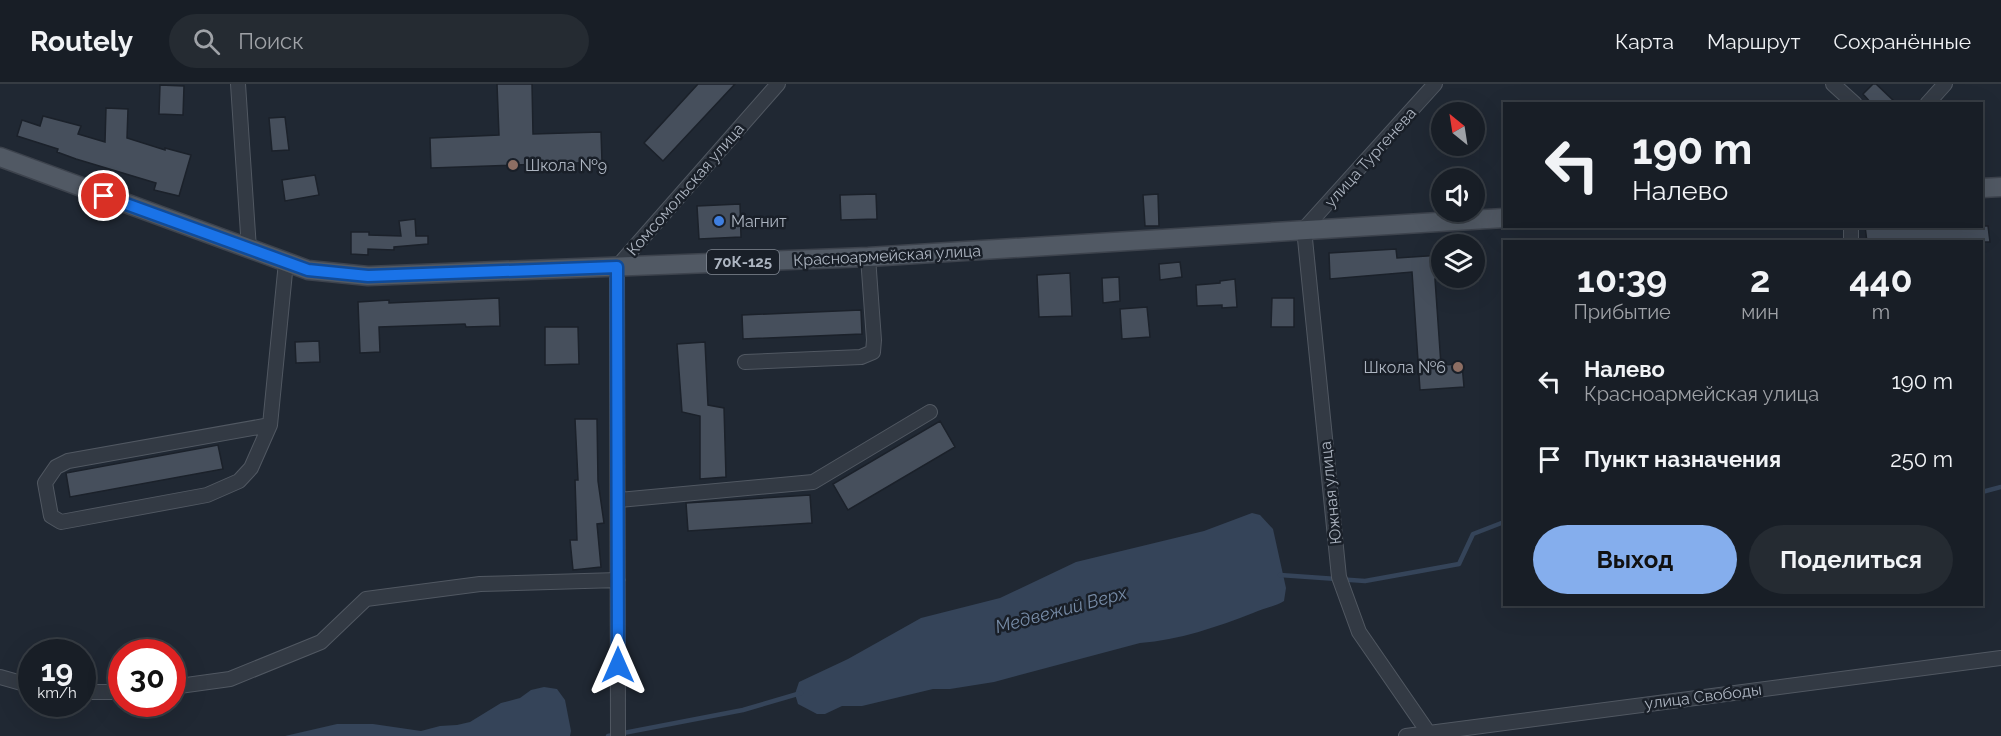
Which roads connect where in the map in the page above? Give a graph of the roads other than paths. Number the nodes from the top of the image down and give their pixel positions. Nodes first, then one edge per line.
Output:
1 (238, 84) edge
2 (778, 84) edge
3 (1435, 84) edge
4 (1833, 84) edge
5 (1945, 84) edge
6 (1853, 102) edge
7 (1929, 102) edge
8 (0, 158) edge
9 (2001, 187) edge
10 (1983, 188) edge
11 (1503, 218) edge
12 (1304, 229) junction
13 (249, 249) junction
14 (868, 257) junction
15 (286, 262) junction
16 (617, 267) junction
17 (745, 362) dead end
18 (930, 412) dead end
19 (270, 426) junction
20 (619, 500) junction
21 (618, 580) junction
22 (2001, 658) edge
23 (0, 677) edge
24 (18, 682) edge
25 (186, 685) edge
26 (618, 732) edge
27 (1428, 732) junction
28 (1406, 736) edge

1 - 13 street
2 - 16 street, Комсомольская улица
3 - 12 street, улица Тургенева
4 - 6 street
5 - 7 street
8 - 13 main road, Красноармейская улица / 70К-125
9 - 10 main road
11 - 12 main road, Красноармейская улица / 70К-125
12 - 14 main road, Красноармейская улица / 70К-125
12 - 27 street, Южная улица
13 - 15 main road, Красноармейская улица / 70К-125
14 - 16 main road, Красноармейская улица / 70К-125
14 - 17 street
15 - 16 main road, Красноармейская улица / 70К-125
15 - 19 street
16 - 20 street, Комсомольская улица
18 - 20 street
19 - 19 street
20 - 21 street, Комсомольская улица
21 - 25 street
21 - 26 street, Комсомольская улица
22 - 27 street, улица Свободы
23 - 24 street
27 - 28 street, улица Свободы

